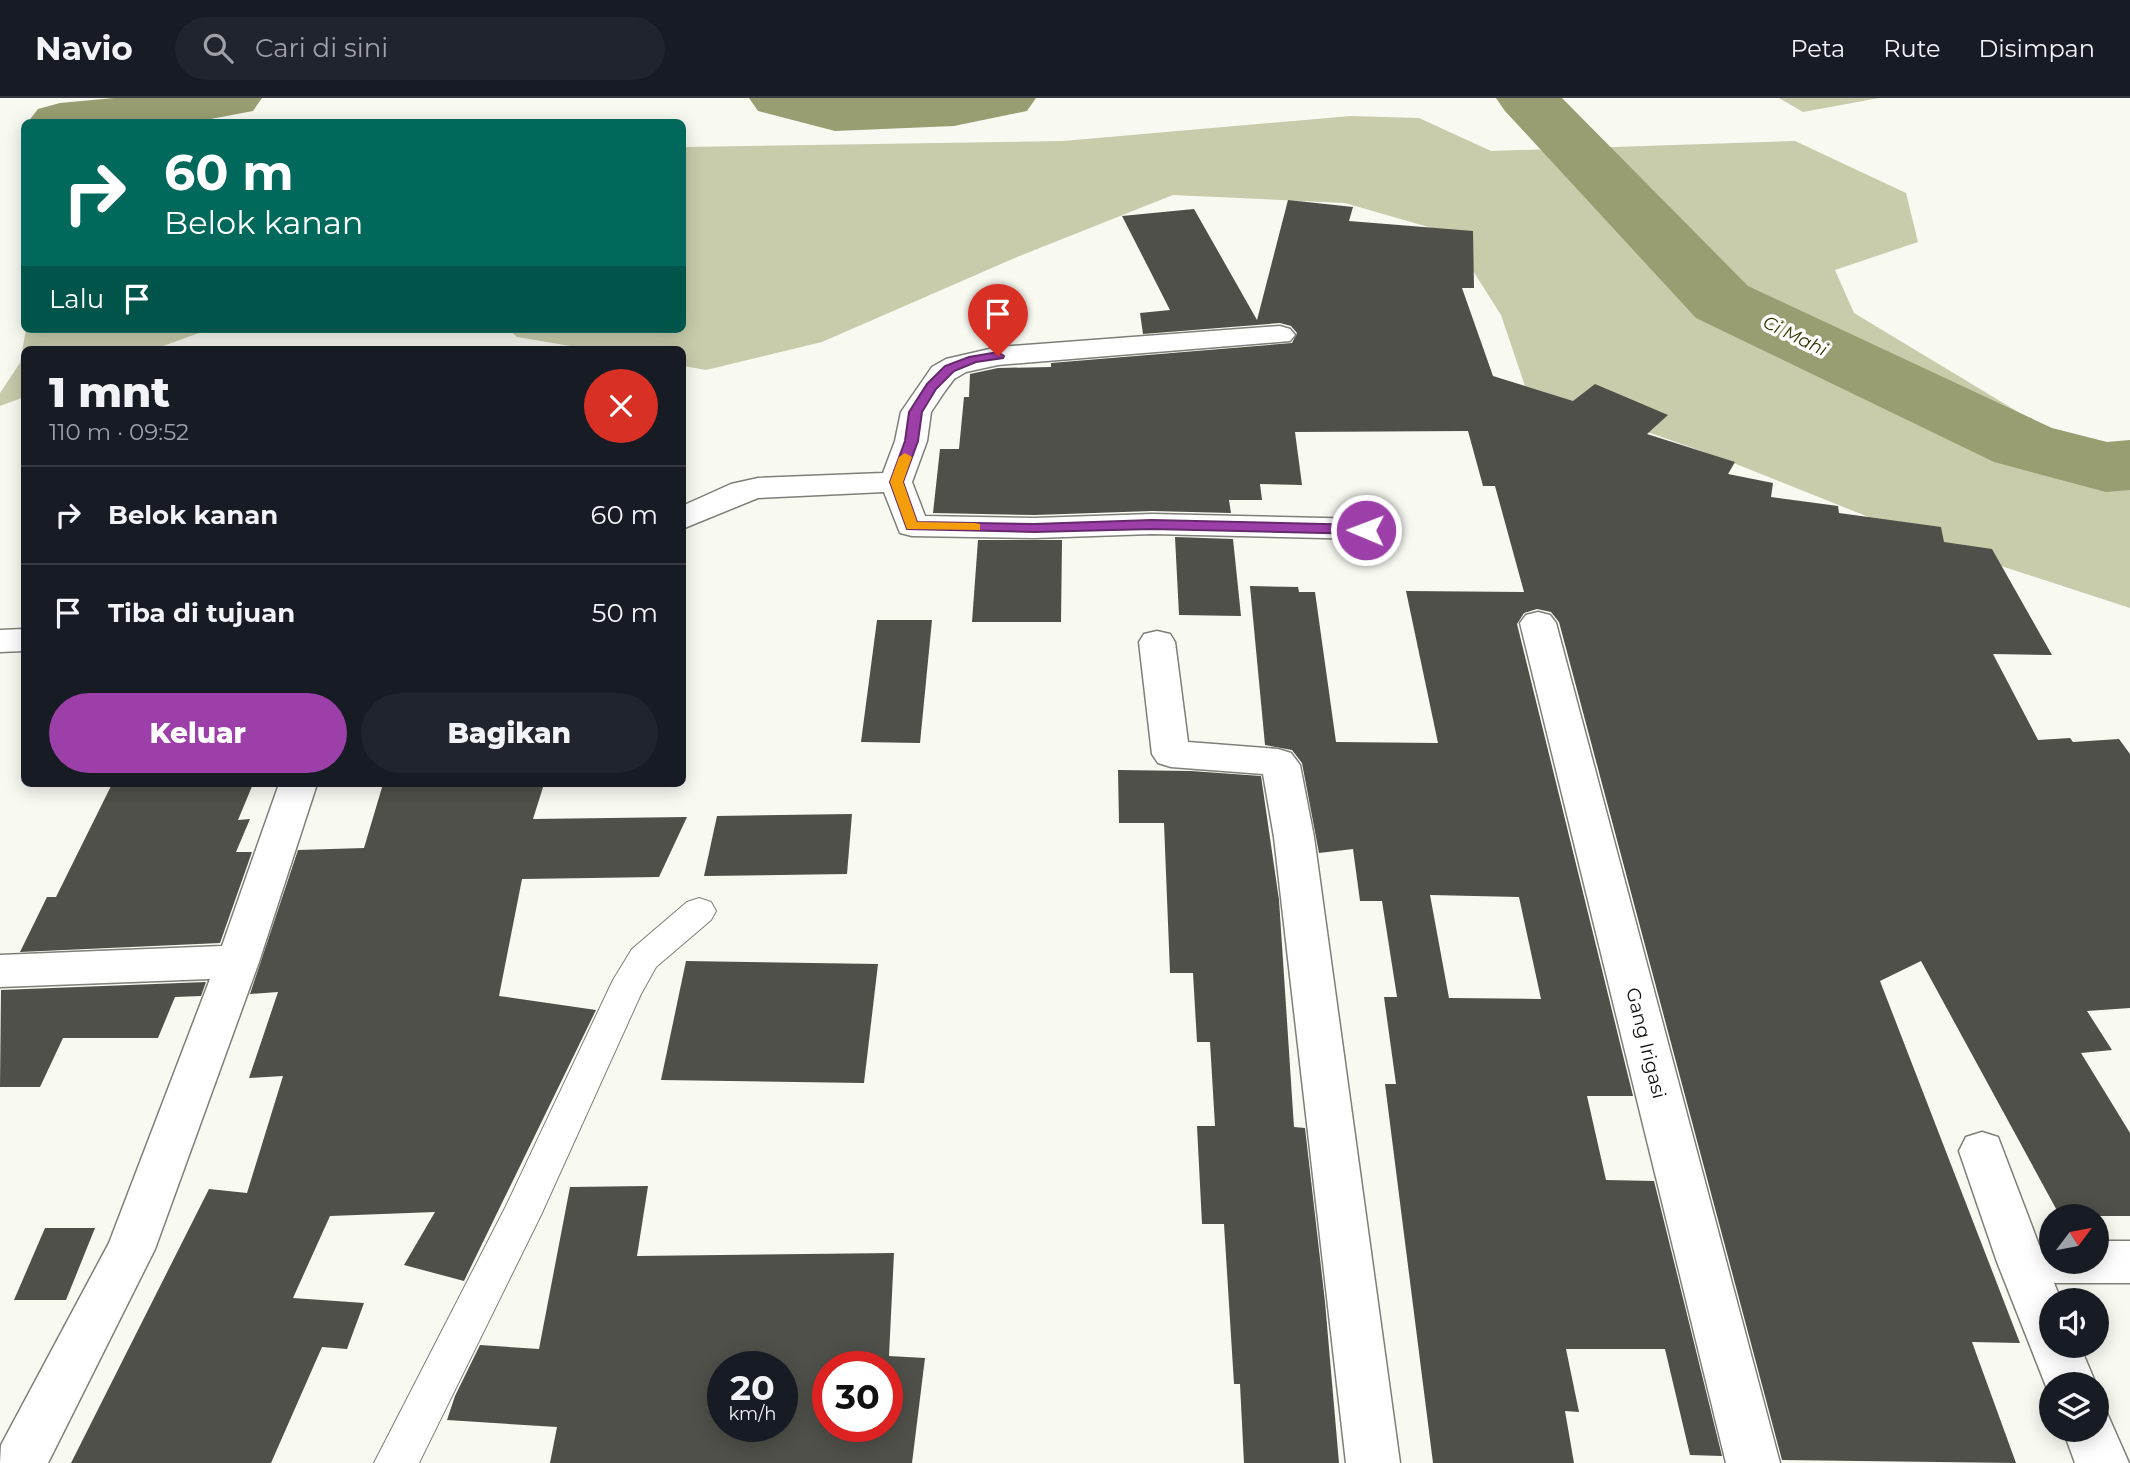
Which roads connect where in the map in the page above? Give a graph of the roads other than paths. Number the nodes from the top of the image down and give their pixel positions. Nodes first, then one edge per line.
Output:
1 (1280, 335) dead end
2 (896, 482) junction
3 (686, 517) edge
4 (1366, 530) dead end
5 (1538, 623) dead end
6 (0, 640) edge
7 (21, 640) edge
8 (1157, 642) dead end
9 (297, 787) edge
10 (699, 911) dead end
11 (238, 962) junction
12 (0, 971) edge
13 (1982, 1151) dead end
14 (2039, 1258) edge
15 (2109, 1262) edge
16 (2130, 1262) edge
17 (2094, 1442) edge
18 (20, 1463) edge
19 (396, 1463) edge
20 (1373, 1463) edge
21 (1753, 1463) edge
22 (2102, 1463) edge

1 - 2 street
2 - 3 street
2 - 4 street
5 - 21 street, Gang Irigasi
6 - 7 street
8 - 20 street
9 - 11 street
10 - 19 lane
11 - 12 street
11 - 18 street
13 - 14 street
15 - 16 street
17 - 22 street

